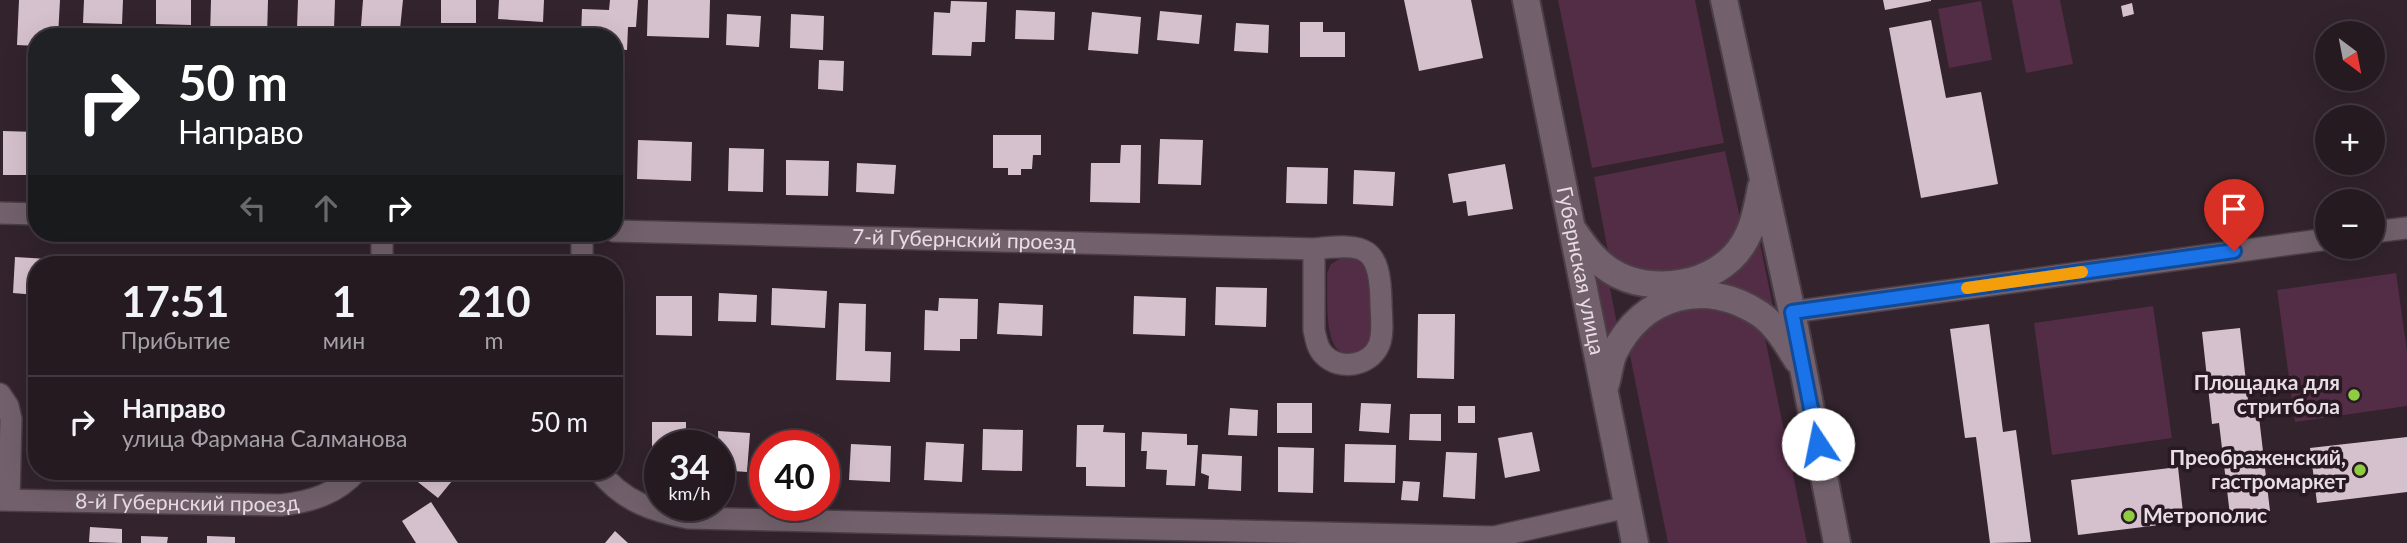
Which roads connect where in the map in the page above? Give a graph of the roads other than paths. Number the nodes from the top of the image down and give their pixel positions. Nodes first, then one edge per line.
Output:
1 (1525, 0) edge
2 (1724, 0) edge
3 (1762, 178) junction
4 (0, 213) edge
5 (28, 214) edge
6 (1570, 224) junction
7 (2407, 228) edge
8 (623, 231) edge
9 (2385, 231) edge
10 (2315, 241) edge
11 (1314, 249) junction
12 (1792, 312) junction
13 (1803, 371) junction
14 (1604, 393) junction
15 (0, 394) edge
16 (347, 480) edge
17 (606, 480) edge
18 (4, 500) edge
19 (1628, 507) junction
20 (1635, 543) edge
21 (1837, 543) edge

1 - 6 street, Губернская улица
2 - 3 street
3 - 6 street
3 - 12 street
4 - 5 street
6 - 14 street, Губернская улица
7 - 9 street
8 - 11 street, 7-й Губернский проезд
10 - 12 street
11 - 11 street, 7-й Губернский проезд
12 - 13 street
13 - 14 street
13 - 21 street
14 - 19 street, Губернская улица
15 - 18 street, 8-й Губернский проезд
16 - 18 street, 8-й Губернский проезд
17 - 19 street
19 - 20 street, Губернская улица

